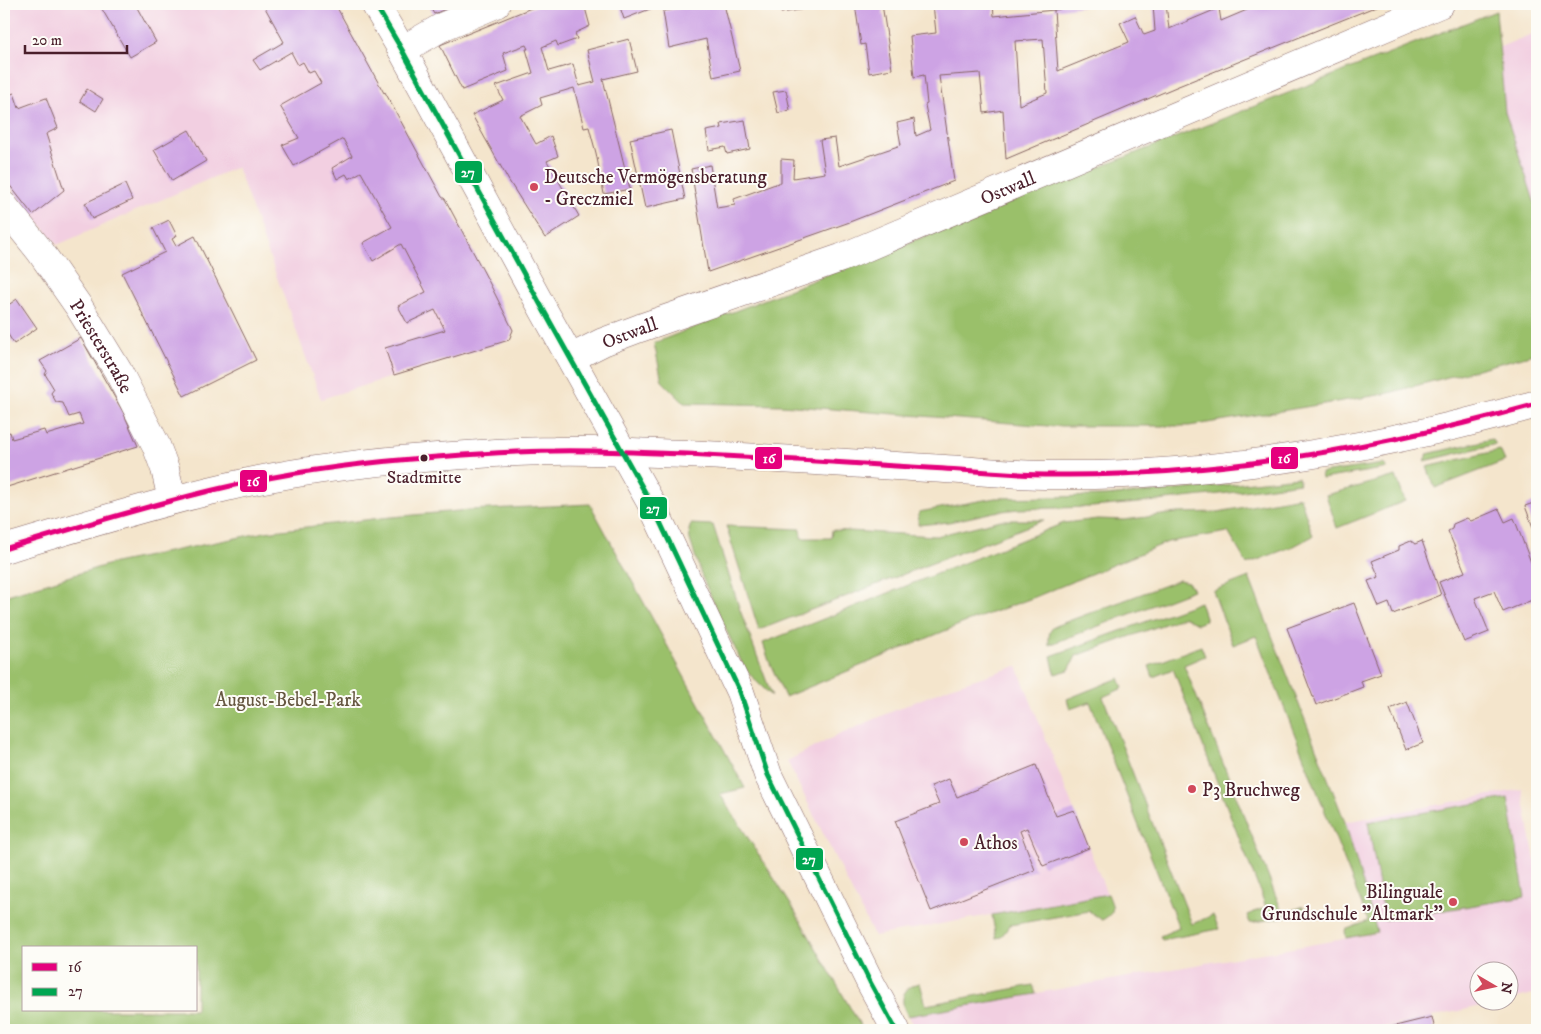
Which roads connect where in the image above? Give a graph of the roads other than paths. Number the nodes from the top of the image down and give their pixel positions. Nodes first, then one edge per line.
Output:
1 (375, 4) edge
2 (496, 4) edge
3 (1440, 4) edge
4 (402, 50) junction
5 (4, 206) edge
6 (571, 358) junction
7 (1537, 404) edge
8 (622, 451) junction
9 (172, 500) junction
10 (4, 548) edge
11 (896, 1030) edge

1 - 4 street
2 - 4 street
3 - 6 street, Ostwall
4 - 6 street
5 - 9 street, Priesterstraße
6 - 8 street
7 - 8 street
8 - 9 street
8 - 11 street
9 - 10 street

